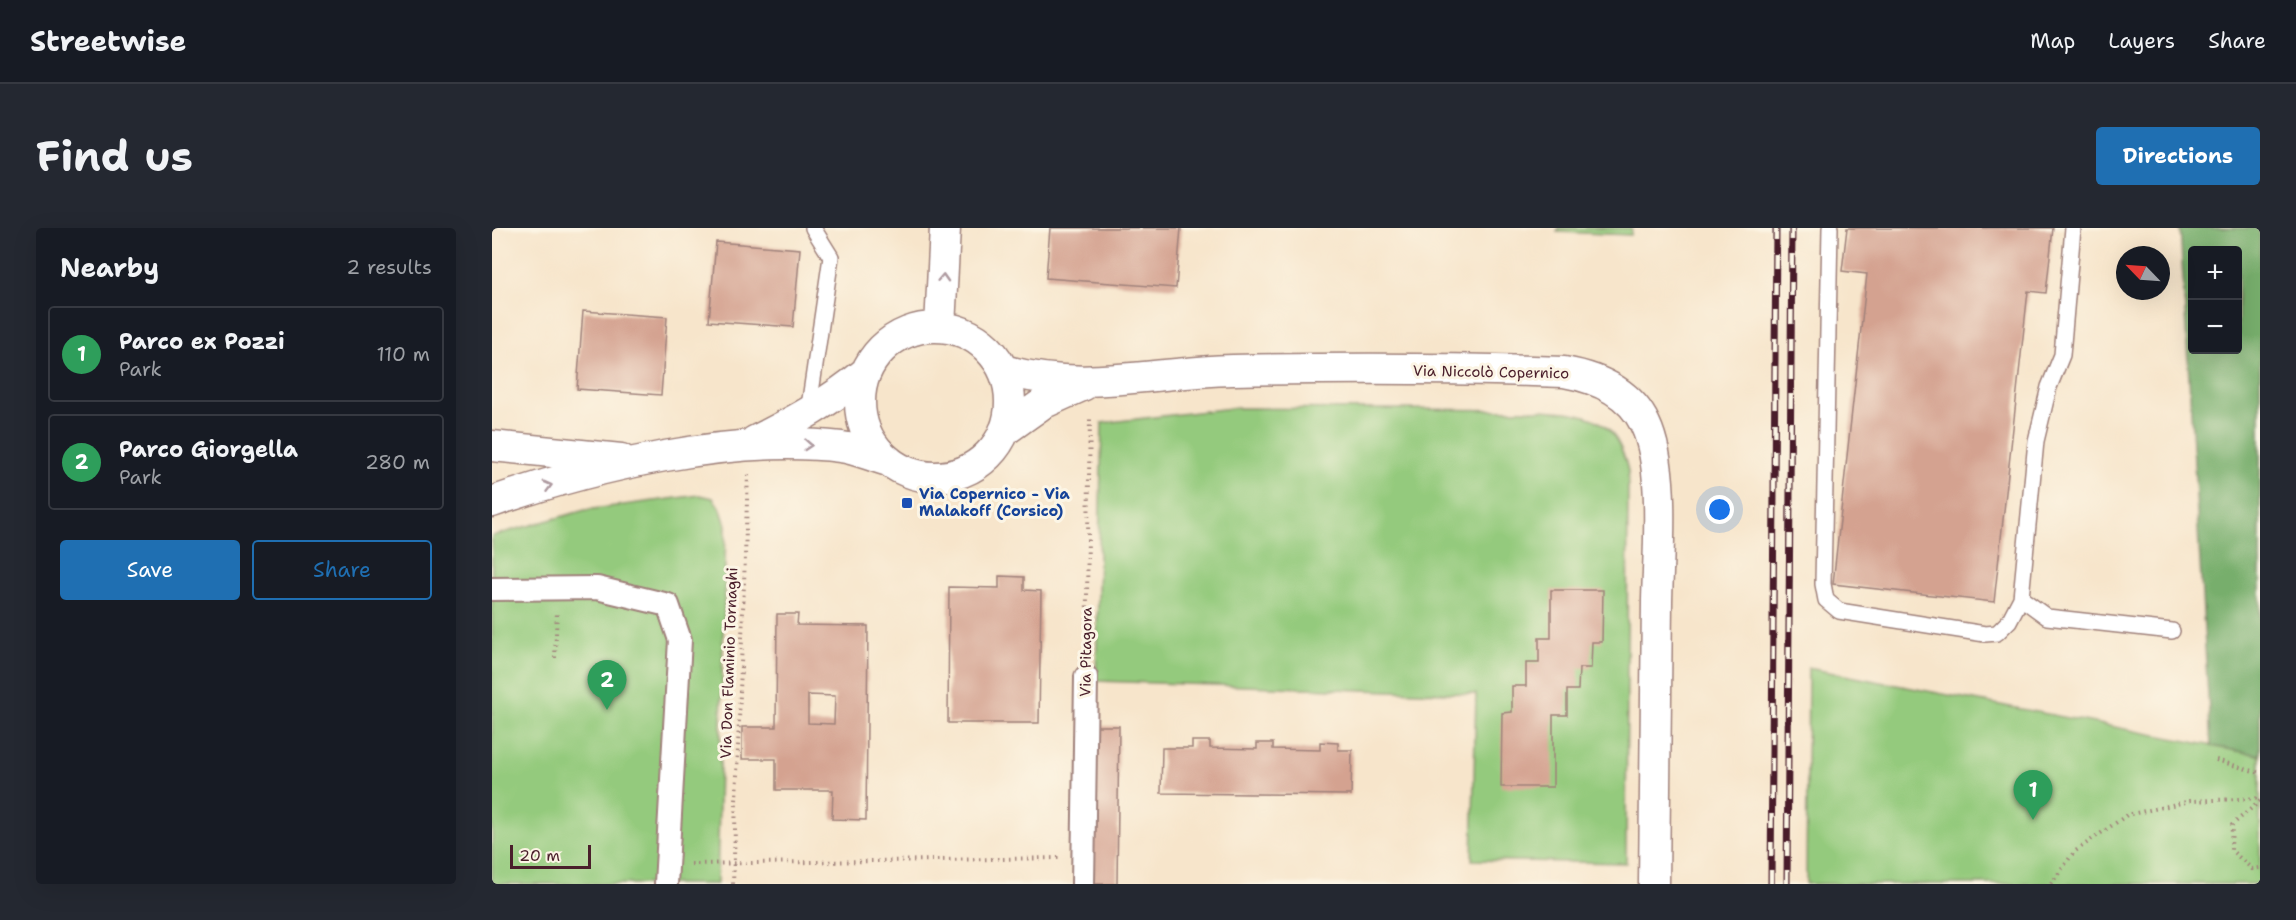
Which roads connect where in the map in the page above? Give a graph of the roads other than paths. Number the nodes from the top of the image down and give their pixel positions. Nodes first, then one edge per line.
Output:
1 (813, 228) edge
2 (945, 228) edge
3 (1830, 228) edge
4 (2073, 228) edge
5 (940, 327) junction
6 (1003, 370) junction
7 (866, 372) junction
8 (1090, 382) junction
9 (807, 415) junction
10 (1004, 430) junction
11 (750, 444) junction
12 (492, 446) edge
13 (639, 461) junction
14 (889, 461) junction
15 (492, 502) edge
16 (492, 589) edge
17 (2021, 598) junction
18 (2172, 631) dead end
19 (1086, 677) road end
20 (666, 874) edge
21 (1083, 884) edge
22 (1654, 884) edge

1 - 9 lane
5 -> 2 street
3 - 17 lane
4 - 17 lane
5 - 6 street
5 - 7 street
6 - 8 street, Via Niccolò Copernico
6 - 10 street
7 - 9 street
7 - 14 street
8 - 10 street
8 - 22 street, Via Niccolò Copernico
9 - 11 street
10 - 14 street
11 - 13 street
11 -> 14 street
12 - 13 street
15 -> 13 street
16 - 20 street
17 - 18 lane
19 - 21 street, Via Pitagora

